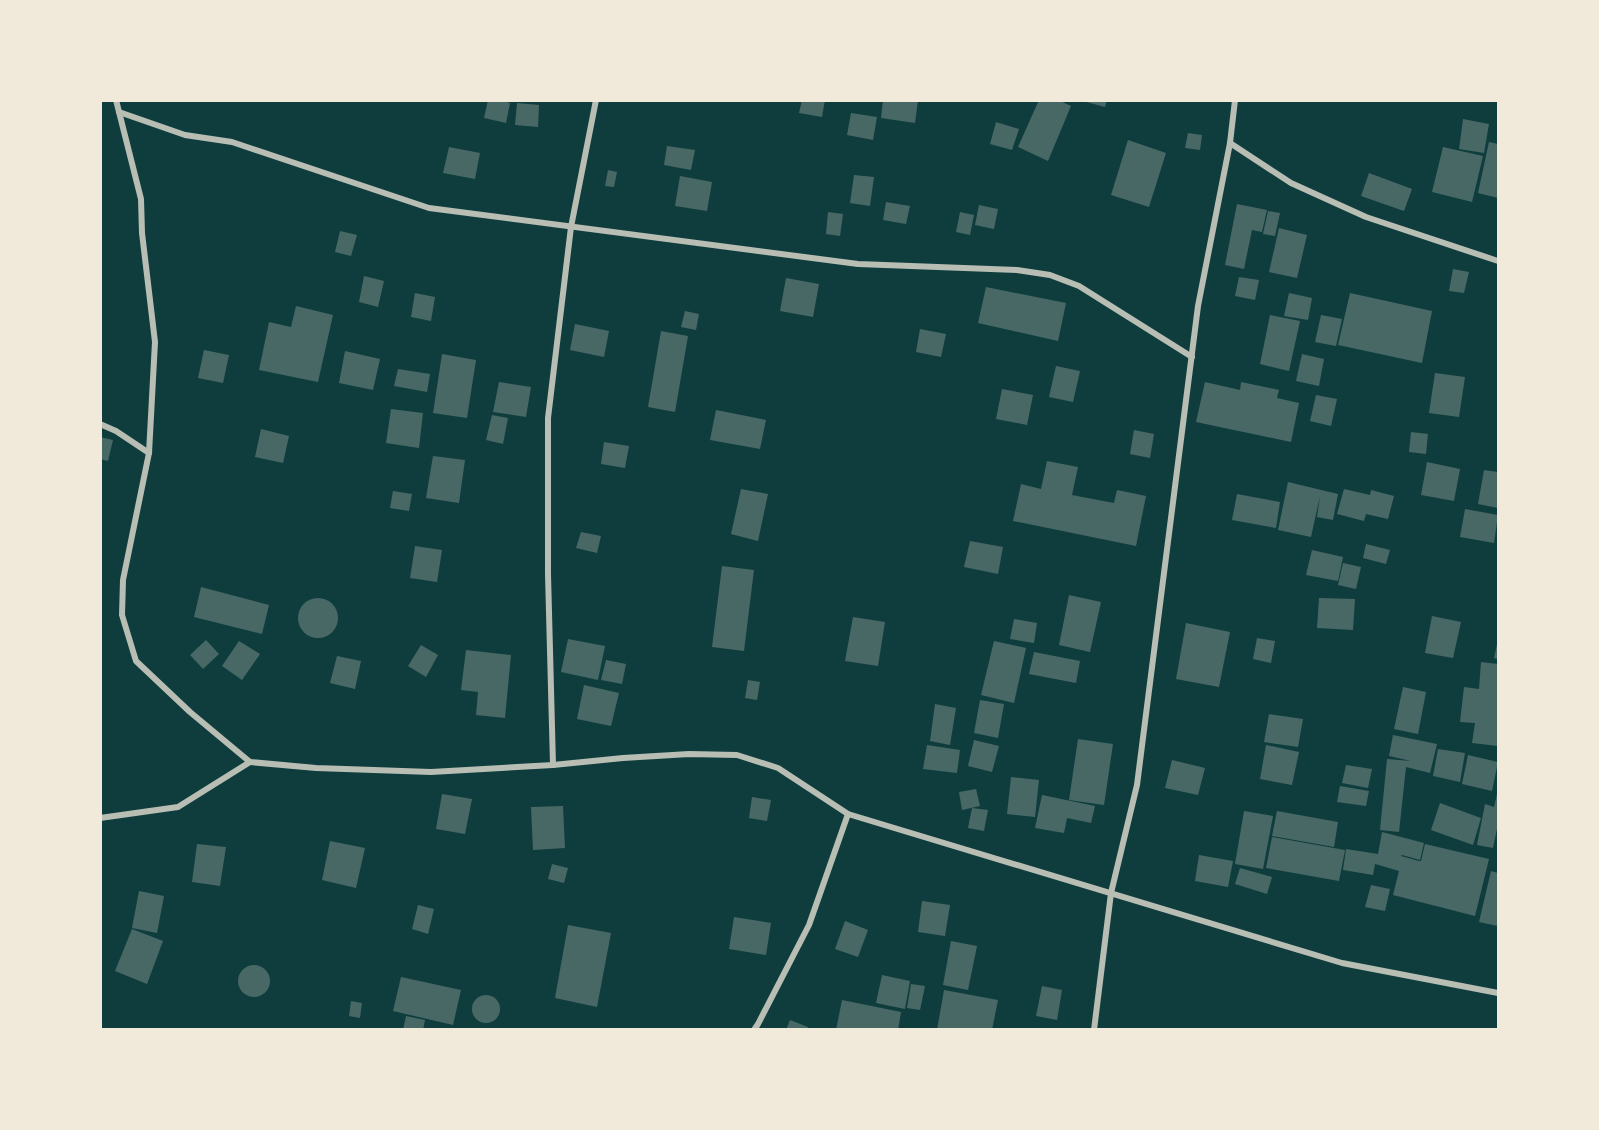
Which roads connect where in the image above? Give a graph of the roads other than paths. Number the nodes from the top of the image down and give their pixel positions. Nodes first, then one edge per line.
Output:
1 (116, 100) edge
2 (596, 100) edge
3 (1235, 100) edge
4 (119, 111) junction
5 (1230, 143) junction
6 (571, 227) junction
7 (1498, 261) edge
8 (1192, 357) junction
9 (100, 424) edge
10 (149, 453) junction
11 (250, 762) junction
12 (554, 765) junction
13 (848, 814) junction
14 (100, 818) edge
15 (1111, 893) junction
16 (1498, 993) edge
17 (754, 1029) edge
18 (1094, 1029) edge

1 - 4 street
2 - 6 street
3 - 5 street
4 - 6 street
4 - 10 street
5 - 7 street
5 - 8 street
6 - 8 street
6 - 12 street
8 - 15 street
9 - 10 street
10 - 11 street
11 - 12 street
11 - 14 street
12 - 13 street
13 - 15 street
13 - 17 street
15 - 16 street
15 - 18 street

